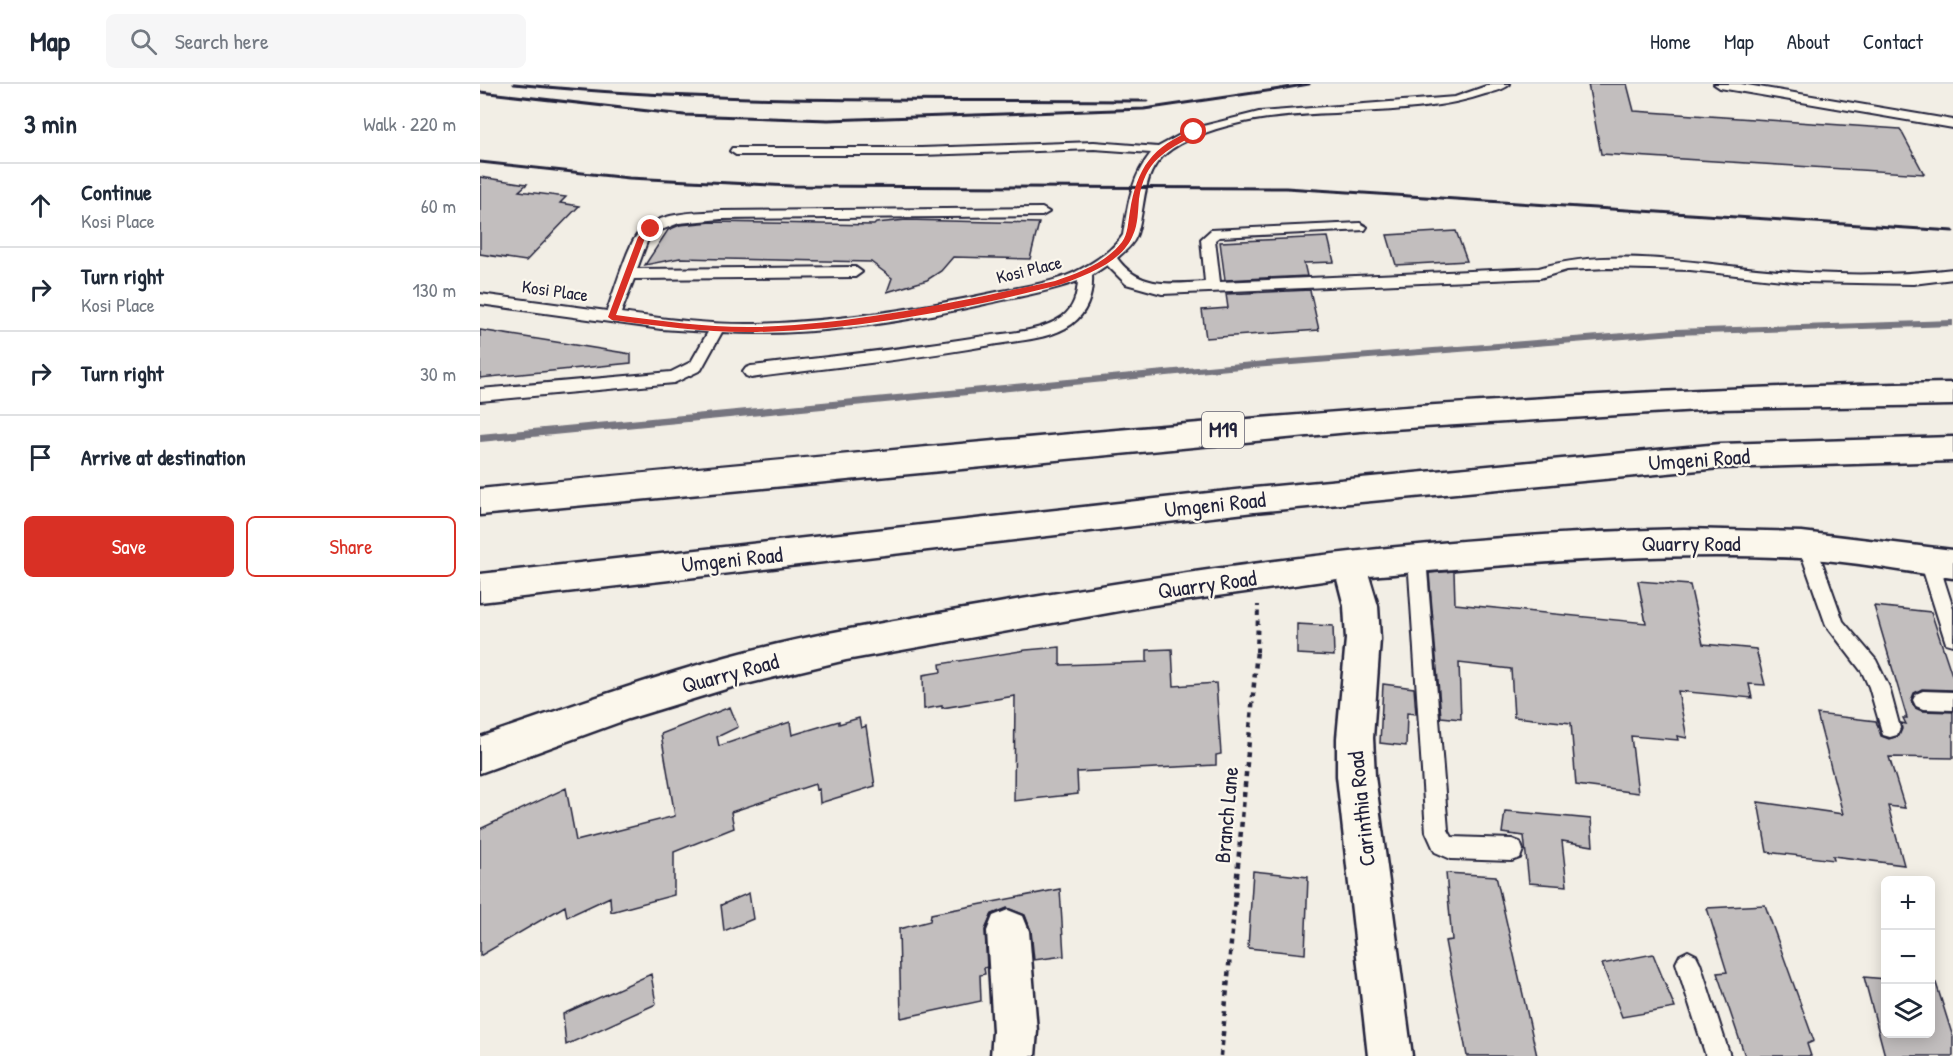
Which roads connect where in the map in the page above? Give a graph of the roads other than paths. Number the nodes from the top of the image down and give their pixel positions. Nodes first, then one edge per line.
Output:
1 (1504, 84) edge
2 (1720, 84) edge
3 (1953, 124) edge
4 (1160, 151) junction
5 (736, 152) dead end
6 (1042, 212) dead end
7 (1360, 227) dead end
8 (1109, 258) junction
9 (855, 272) dead end
10 (1085, 273) junction
11 (628, 274) junction
12 (1953, 274) edge
13 (1213, 288) junction
14 (480, 299) edge
15 (612, 317) junction
16 (718, 327) junction
17 (751, 372) dead end
18 (1953, 394) edge
19 (480, 395) edge
20 (1953, 449) edge
21 (480, 502) edge
22 (1807, 545) junction
23 (1418, 558) junction
24 (1941, 562) edge
25 (1349, 564) junction
26 (480, 588) edge
27 (1953, 637) edge
28 (1923, 700) dead end
29 (1953, 702) edge
30 (1890, 728) dead end
31 (480, 755) edge
32 (1512, 850) dead end
33 (1008, 931) dead end
34 (1688, 963) dead end
35 (1013, 1056) edge
36 (1390, 1056) edge
37 (1718, 1056) edge

1 - 4 lane, Kosi Place
2 - 3 lane
4 - 5 lane
4 - 8 lane, Kosi Place
6 - 11 lane
7 - 13 lane
8 - 10 lane, Kosi Place
8 - 13 lane
9 - 11 lane
10 - 16 lane, Kosi Place
10 - 17 lane
11 - 15 lane
12 - 13 lane
14 - 15 lane, Kosi Place
15 - 16 lane, Kosi Place
16 - 19 lane
18 - 21 main road, M19
20 - 26 main road, Umgeni Road
22 - 23 main road, Quarry Road
22 - 24 main road, Quarry Road
22 - 30 lane
23 - 25 main road, Quarry Road
23 - 32 lane
24 - 27 lane
25 - 31 main road, Quarry Road
25 - 36 main road, Carinthia Road
28 - 29 lane
33 - 35 main road
34 - 37 lane

